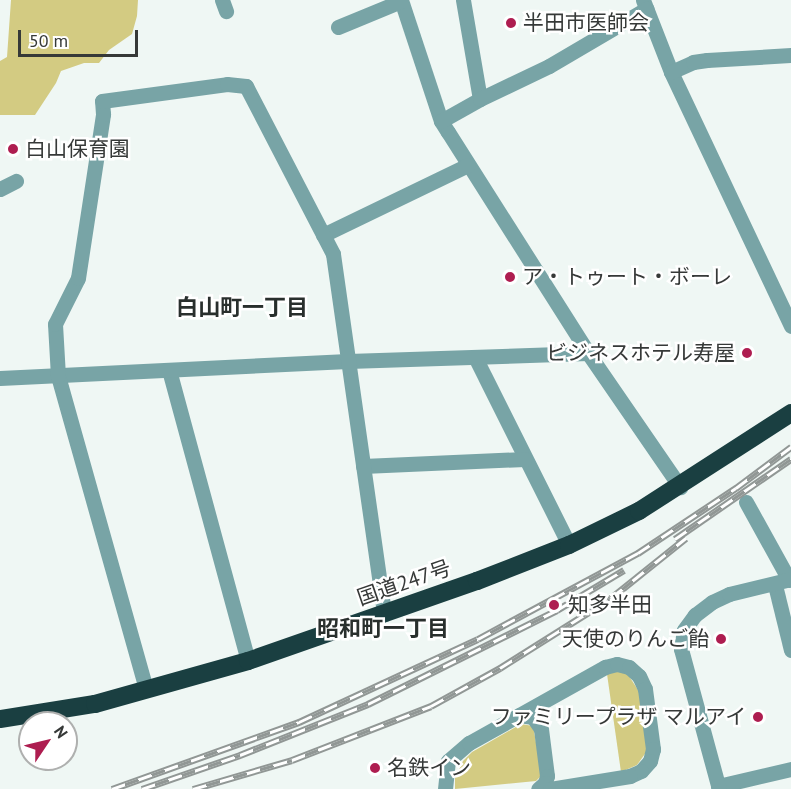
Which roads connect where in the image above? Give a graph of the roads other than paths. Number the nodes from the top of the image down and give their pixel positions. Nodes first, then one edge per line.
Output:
1 (463, 0) edge
2 (401, 1) edge
3 (644, 5) edge
4 (338, 27) dead end
5 (791, 55) edge
6 (671, 72) junction
7 (480, 99) junction
8 (441, 121) junction
9 (468, 165) junction
10 (16, 182) dead end
11 (0, 189) edge
12 (323, 235) junction
13 (791, 326) edge
14 (588, 353) junction
15 (475, 357) junction
16 (348, 361) junction
17 (169, 370) junction
18 (58, 376) junction
19 (0, 378) edge
20 (791, 413) edge
21 (525, 459) junction
22 (363, 466) junction
23 (680, 487) junction
24 (746, 502) dead end
25 (568, 545) junction
26 (785, 581) edge
27 (384, 614) junction
28 (791, 650) edge
29 (248, 661) junction
30 (147, 689) junction
31 (519, 715) junction
32 (0, 719) edge
33 (791, 769) edge
34 (718, 788) edge
35 (445, 789) edge
36 (538, 789) edge
37 (550, 789) edge

1 - 7 street
2 - 4 street
2 - 8 street
3 - 6 street
3 - 7 street
5 - 6 street
6 - 13 street
7 - 8 street
8 - 9 street
9 - 12 street
9 - 14 street
10 - 11 street
12 - 16 street
12 - 18 street
14 - 15 street
14 - 23 street
15 - 16 street
15 - 21 street
16 - 17 street
16 - 22 street
17 - 18 street
17 - 29 street
18 - 19 street
18 - 30 street
20 - 23 highway, 国道247号
21 - 22 street
21 - 25 street
22 - 27 street
23 - 25 highway, 国道247号
24 - 26 street
25 - 27 highway, 国道247号
26 - 28 street
26 - 34 street
27 - 29 highway, 国道247号
29 - 30 highway, 国道247号
30 - 32 highway, 国道247号
31 - 35 street
31 - 36 street
31 - 37 street
33 - 34 street

